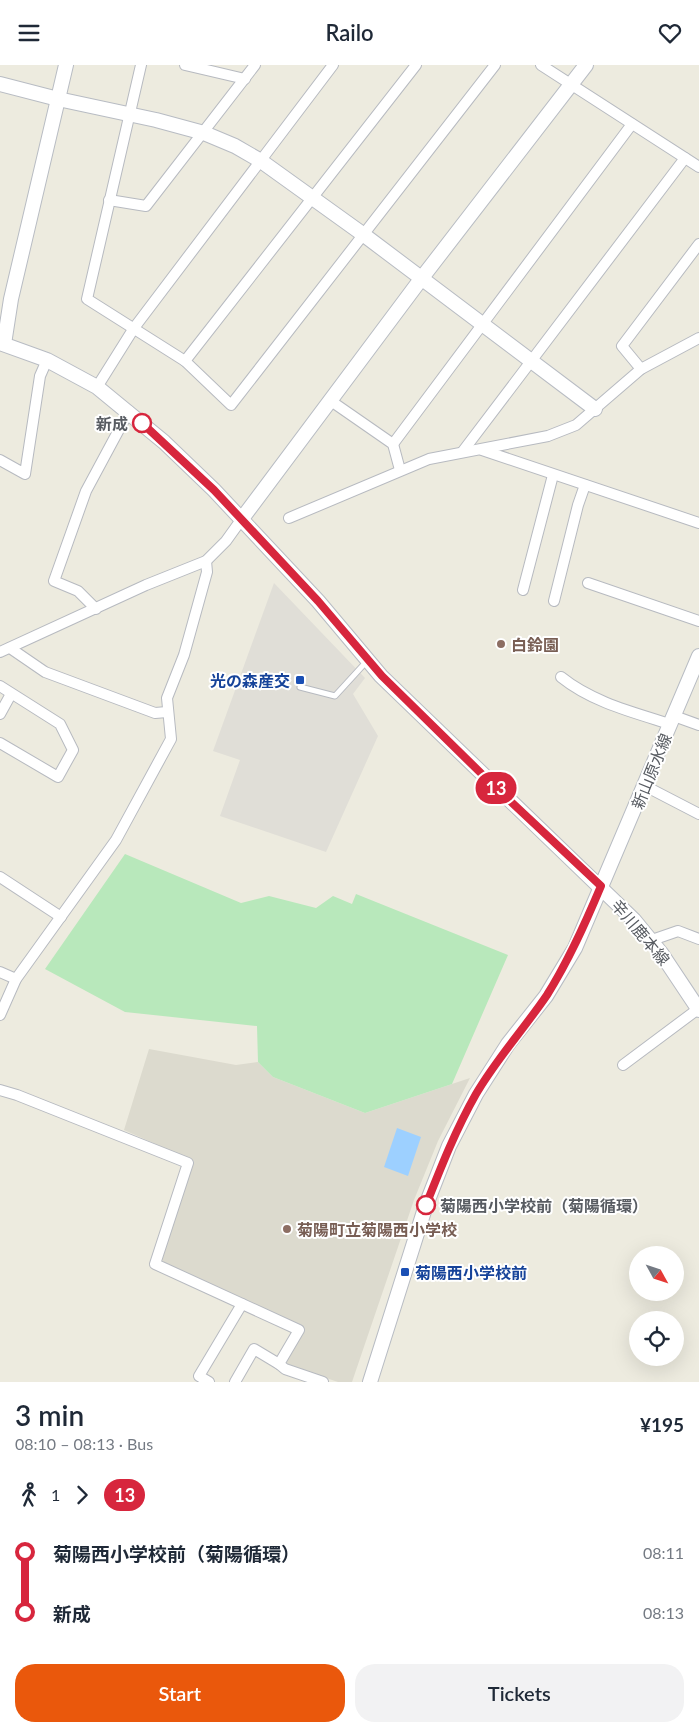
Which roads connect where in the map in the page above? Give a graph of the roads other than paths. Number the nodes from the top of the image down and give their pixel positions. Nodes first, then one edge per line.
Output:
1 (66, 65) edge
2 (141, 65) edge
3 (186, 65) edge
4 (255, 65) edge
5 (333, 65) edge
6 (416, 65) edge
7 (495, 65) edge
8 (541, 65) edge
9 (586, 65) edge
10 (245, 79) junction
11 (0, 84) edge
12 (572, 85) junction
13 (58, 99) junction
14 (130, 116) junction
15 (632, 124) junction
16 (204, 133) junction
17 (685, 159) junction
18 (261, 161) junction
19 (699, 167) edge
20 (314, 198) junction
21 (109, 200) junction
22 (364, 235) junction
23 (699, 244) edge
24 (421, 279) junction
25 (482, 325) junction
26 (134, 328) junction
27 (699, 338) edge
28 (2, 343) edge
29 (47, 360) junction
30 (185, 361) junction
31 (532, 362) junction
32 (642, 369) junction
33 (97, 387) junction
34 (331, 401) junction
35 (595, 409) junction
36 (129, 411) junction
37 (393, 444) junction
38 (481, 449) junction
39 (464, 451) junction
40 (0, 460) edge
41 (400, 470) junction
42 (553, 475) junction
43 (585, 485) junction
44 (289, 518) dead end
45 (241, 520) junction
46 (699, 523) edge
47 (206, 561) junction
48 (588, 583) dead end
49 (523, 590) dead end
50 (554, 601) dead end
51 (96, 609) junction
52 (699, 621) edge
53 (10, 647) junction
54 (0, 652) edge
55 (699, 656) edge
56 (368, 660) junction
57 (561, 677) dead end
58 (0, 686) edge
59 (300, 687) dead end
60 (11, 694) junction
61 (167, 712) junction
62 (0, 714) edge
63 (672, 720) junction
64 (699, 725) edge
65 (0, 743) edge
66 (645, 786) junction
67 (699, 814) edge
68 (0, 877) edge
69 (601, 886) junction
70 (61, 917) junction
71 (699, 939) edge
72 (652, 940) junction
73 (0, 972) edge
74 (16, 979) junction
75 (698, 1009) edge
76 (0, 1015) edge
77 (623, 1065) dead end
78 (0, 1090) edge
79 (242, 1305) junction
80 (279, 1364) junction
81 (209, 1382) edge
82 (235, 1382) edge
83 (323, 1382) edge
84 (370, 1382) edge

1 - 13 street
2 - 14 street
3 - 10 street
4 - 10 street
5 - 18 street
6 - 20 street
7 - 22 street
8 - 12 street
9 - 12 street
10 - 16 street
11 - 13 street
12 - 15 street
12 - 24 street
13 - 14 street
13 - 28 street
14 - 16 street
14 - 21 street
15 - 17 street
15 - 25 street
16 - 18 street
16 - 21 street
17 - 19 street
17 - 31 street
18 - 20 street
18 - 26 street
20 - 22 street
20 - 30 street
21 - 26 street
22 - 24 street
22 - 30 street
23 - 32 street
24 - 25 street
24 - 34 street
25 - 31 street
25 - 37 street
26 - 30 street
26 - 33 street
27 - 32 street
28 - 29 street, 辛川鹿本線
29 - 33 street, 辛川鹿本線
29 - 40 street
31 - 35 street
31 - 39 street
32 - 35 street
33 - 36 street, 辛川鹿本線
34 - 37 street
34 - 45 street
35 - 38 street
36 - 45 street, 辛川鹿本線
36 - 51 street
37 - 41 street
38 - 39 street
38 - 42 street
39 - 41 street
41 - 44 street
42 - 43 street
42 - 49 street
43 - 46 street
43 - 50 street
45 - 47 street
45 - 56 street, 辛川鹿本線
47 - 51 street
47 - 61 street
48 - 52 street
51 - 53 street
53 - 54 street
53 - 61 street
55 - 63 street, 新山原水線
56 - 59 lane
56 - 69 street, 辛川鹿本線
57 - 63 street
58 - 60 street
60 - 62 street
60 - 65 street
61 - 70 street
63 - 64 street
63 - 66 street, 新山原水線
66 - 67 street
66 - 69 street, 新山原水線
68 - 70 street
69 - 72 street, 辛川鹿本線
69 - 84 street, 新山原水線
70 - 74 street
71 - 72 street
72 - 75 street, 辛川鹿本線
73 - 74 street
74 - 76 street
75 - 77 street
78 - 79 street
79 - 80 street
79 - 81 street
80 - 82 street
80 - 83 street

